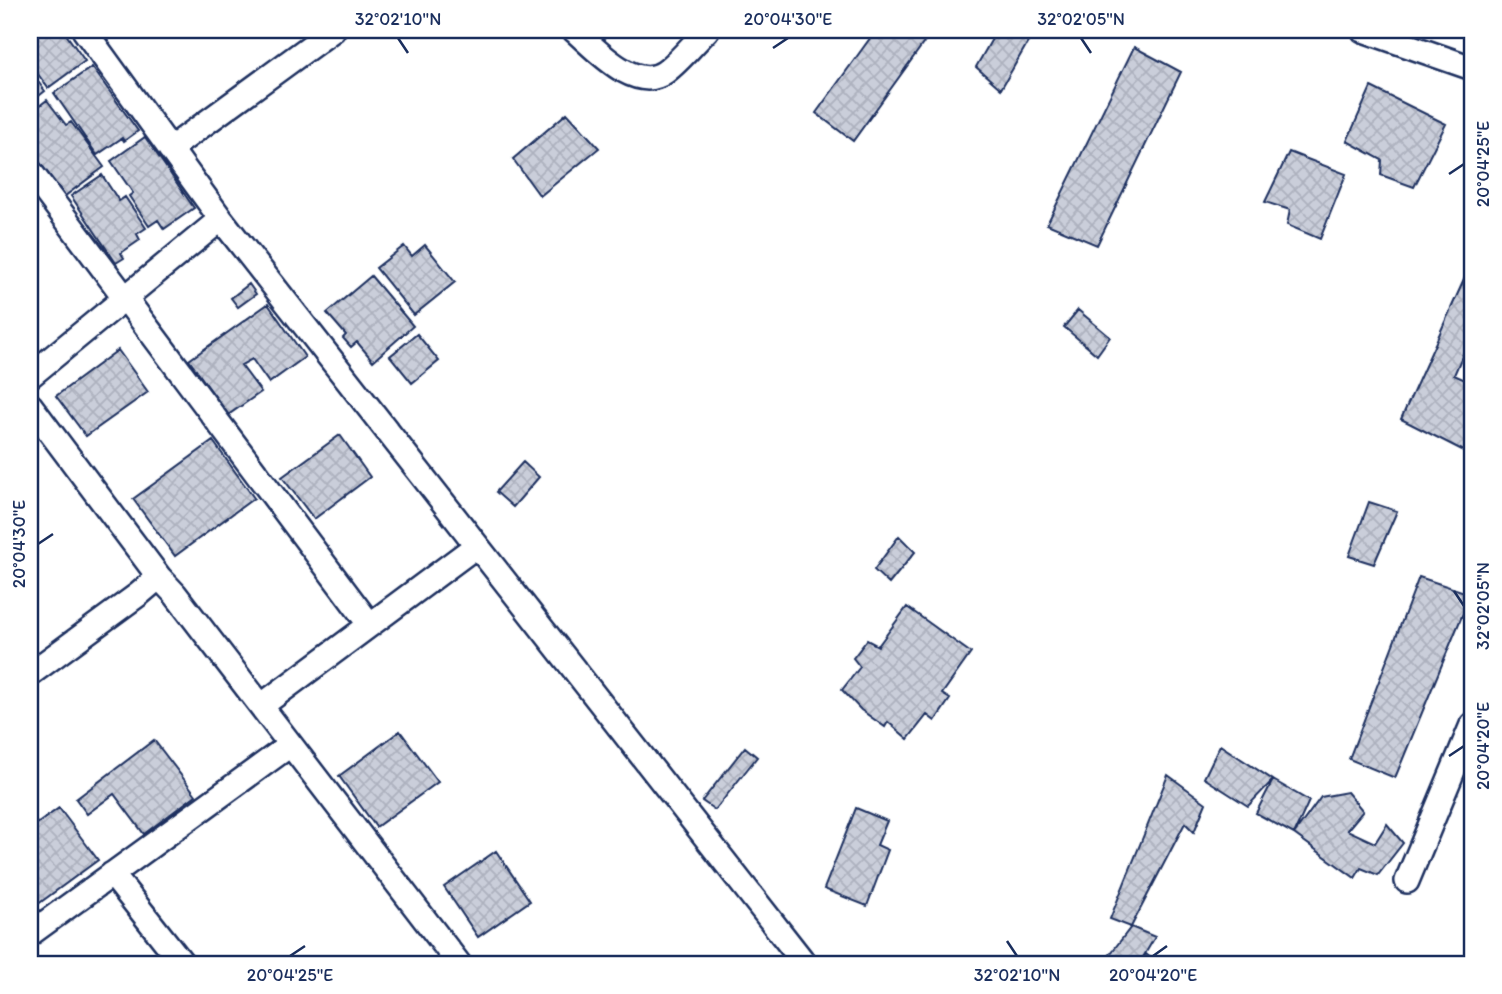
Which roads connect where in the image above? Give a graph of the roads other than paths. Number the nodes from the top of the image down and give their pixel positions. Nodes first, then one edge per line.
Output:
1 (84, 30) edge
2 (333, 30) edge
3 (574, 30) edge
4 (707, 30) edge
5 (1363, 30) edge
6 (1472, 68) edge
7 (170, 149) junction
8 (30, 172) edge
9 (220, 219) junction
10 (124, 297) junction
11 (30, 376) edge
12 (30, 405) edge
13 (476, 545) junction
14 (159, 576) junction
15 (370, 625) junction
16 (30, 674) edge
17 (261, 706) junction
18 (1472, 725) edge
19 (290, 745) junction
20 (112, 874) junction
21 (1406, 881) dead end
22 (30, 934) edge
23 (183, 964) edge
24 (459, 964) edge
25 (805, 964) edge

1 - 7 street
2 - 7 street
3 - 4 street
5 - 6 street
7 - 9 street
8 - 10 street
9 - 10 street
9 - 13 street
10 - 11 street
10 - 15 street
12 - 14 street
13 - 15 street
13 - 25 street
14 - 16 street
14 - 17 street
15 - 17 street
17 - 19 street
18 - 21 street
19 - 20 street
19 - 24 street
20 - 22 street
20 - 23 street

